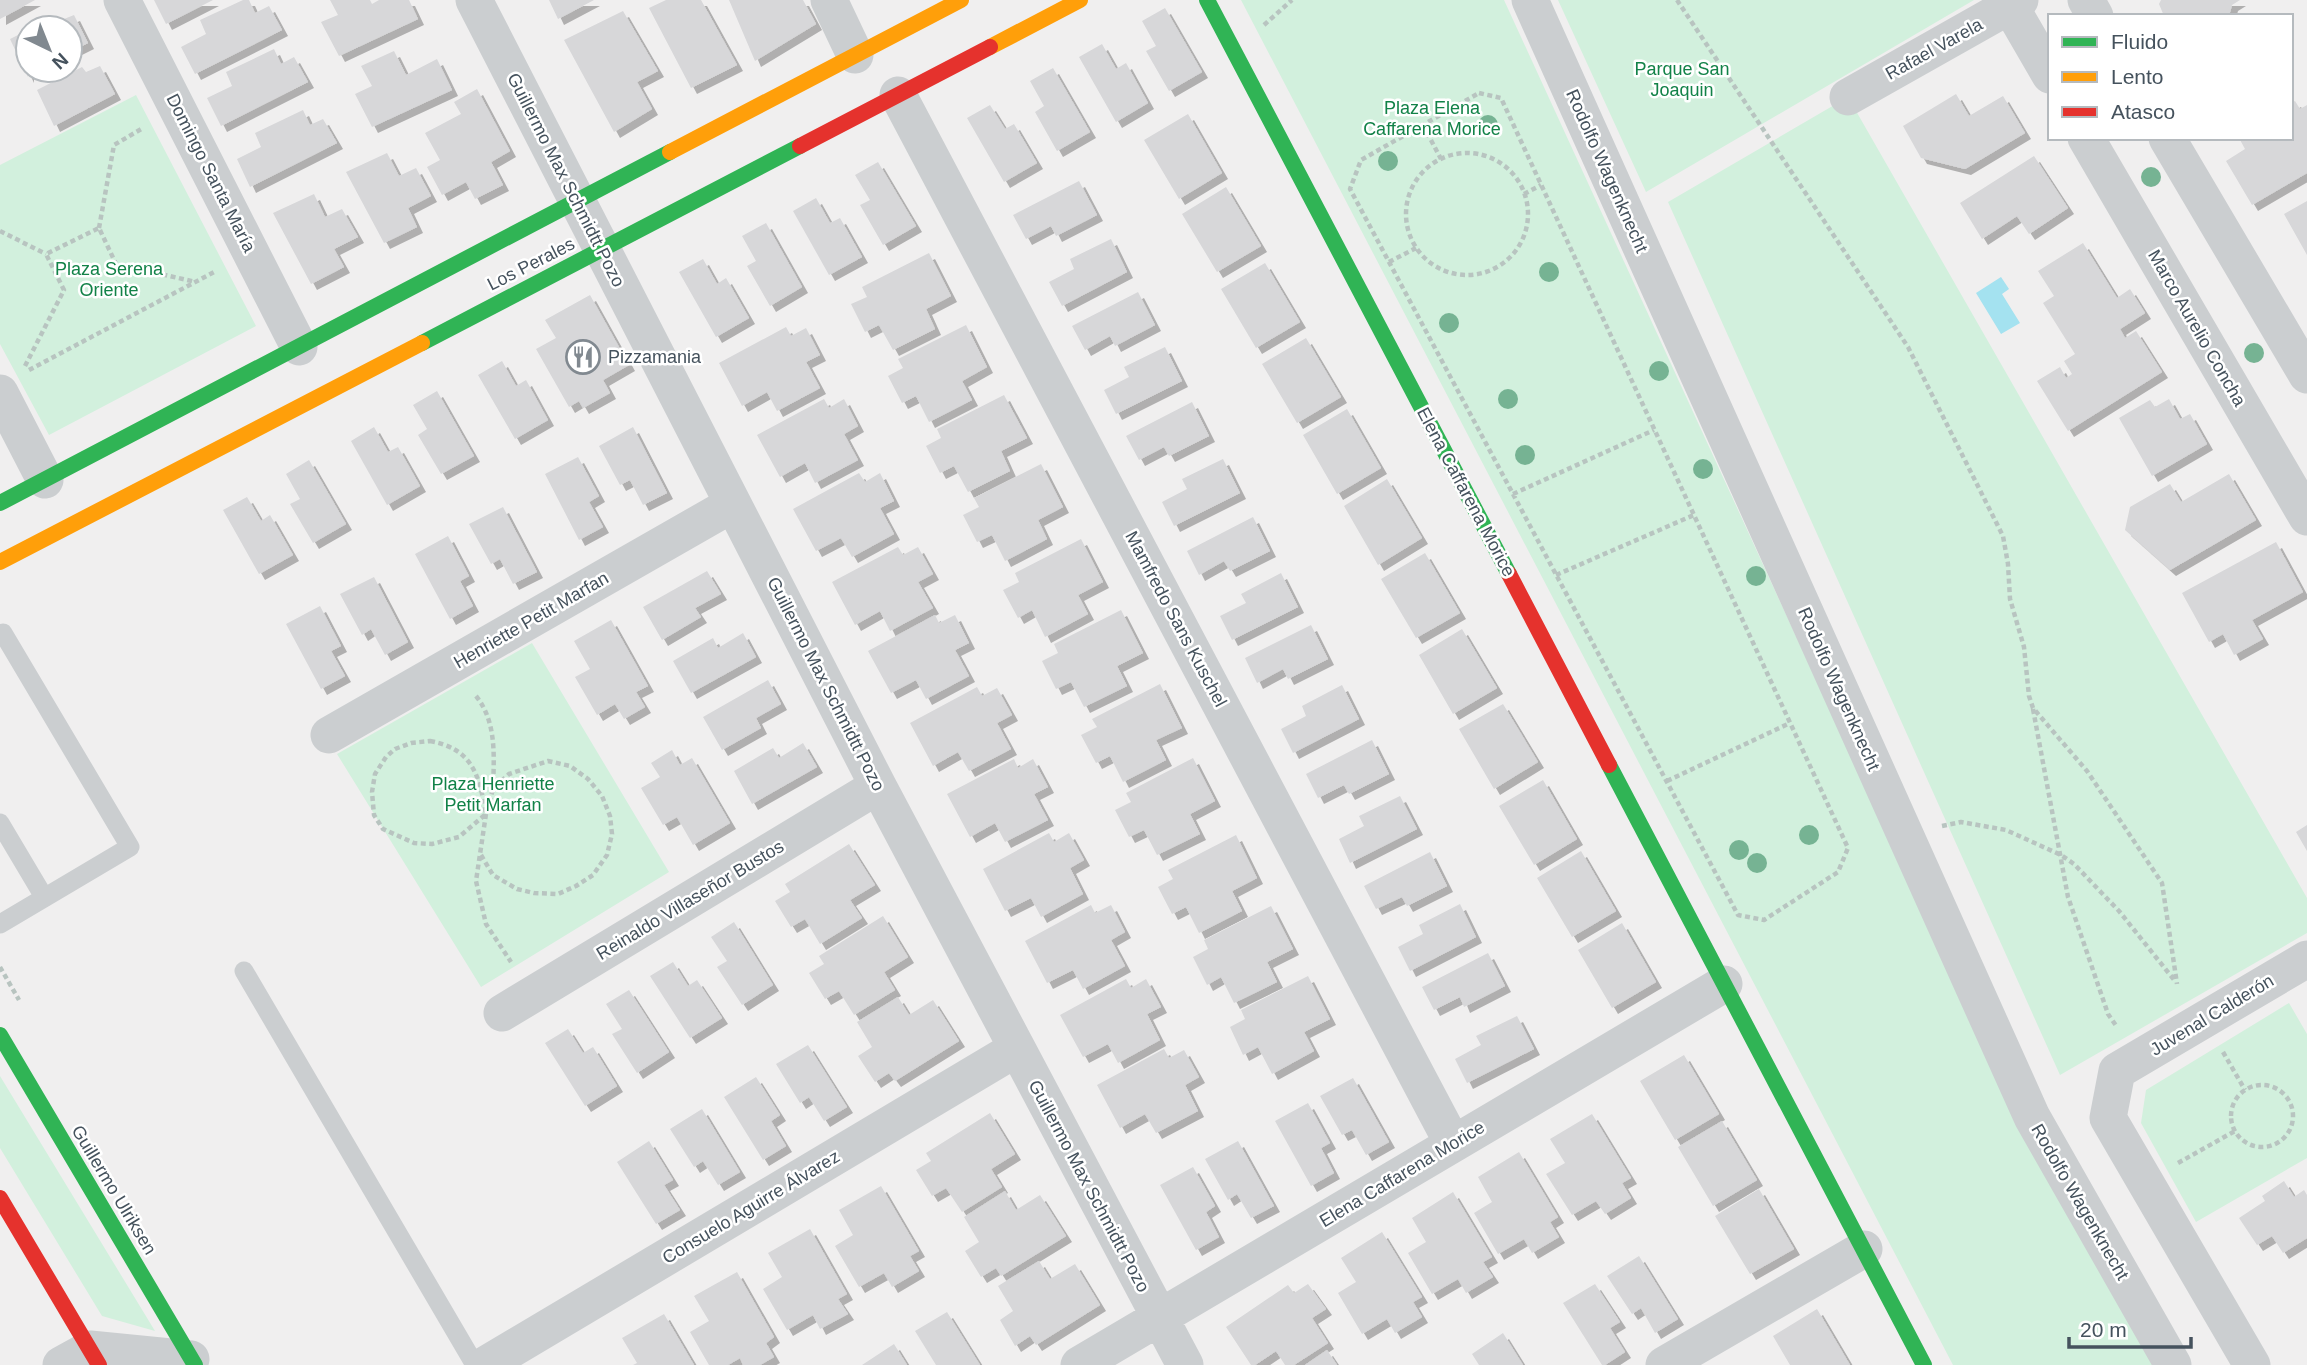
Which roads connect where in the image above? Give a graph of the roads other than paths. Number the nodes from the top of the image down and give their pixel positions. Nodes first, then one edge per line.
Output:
1 (122, 0) edge
2 (474, 0) edge
3 (829, 0) edge
4 (961, 0) edge
5 (1080, 0) edge
6 (1207, 0) edge
7 (1530, 0) edge
8 (2015, 3) edge
9 (855, 55) junction
10 (2048, 71) edge
11 (898, 94) junction
12 (1848, 97) dead end
13 (2088, 140) edge
14 (2168, 140) edge
15 (576, 201) junction
16 (601, 249) junction
17 (299, 346) junction
18 (2307, 375) edge
19 (0, 393) edge
20 (45, 480) junction
21 (0, 503) edge
22 (733, 504) junction
23 (2307, 517) edge
24 (0, 562) edge
25 (0, 634) edge
26 (329, 735) dead end
27 (878, 786) junction
28 (0, 822) edge
29 (44, 897) junction
30 (0, 924) edge
31 (2307, 959) edge
32 (244, 971) dead end
33 (1724, 984) junction
34 (516, 1004) road end
35 (0, 1035) edge
36 (1016, 1049) junction
37 (1454, 1144) junction
38 (0, 1198) edge
39 (1864, 1249) junction
40 (1160, 1317) junction
41 (83, 1360) edge
42 (193, 1362) edge
43 (475, 1365) edge
44 (485, 1365) edge
45 (1079, 1365) edge
46 (1185, 1365) edge
47 (1664, 1365) edge
48 (1924, 1365) edge
49 (2173, 1365) edge
50 (2252, 1365) edge

1 - 17 street, Domingo Santa María
2 - 15 street, Guillermo Max Schmidtt Pozo
3 - 9 street
4 - 9 main road, Los Perales
5 - 11 main road, Los Perales
6 - 33 main road, Elena Caffarena Morice
7 - 49 street, Rodolfo Wagenknecht
8 - 10 street
8 - 12 street, Rafael Varela
9 - 15 main road, Los Perales
11 - 16 main road, Los Perales
11 - 37 street, Mamfredo Sans Kuschel
13 - 23 street, Marco Aurelio Concha
14 - 18 street
15 - 16 street, Guillermo Max Schmidtt Pozo
15 - 17 main road, Los Perales
16 - 22 street, Guillermo Max Schmidtt Pozo
16 - 24 main road, Los Perales
17 - 20 main road, Los Perales
19 - 20 street
20 - 21 main road, Los Perales
22 - 26 street, Henriette Petit Marfan
22 - 27 street, Guillermo Max Schmidtt Pozo
25 - 29 lane
27 - 34 street, Reinaldo Villaseñor Bustos
27 - 36 street, Guillermo Max Schmidtt Pozo
28 - 29 lane
29 - 30 lane
31 - 50 street, Juvenal Calderón
32 - 43 lane
33 - 37 street, Elena Caffarena Morice
33 - 39 main road, Elena Caffarena Morice
35 - 42 main road, Guillermo Ulriksen
36 - 40 street, Guillermo Max Schmidtt Pozo
36 - 44 street, Consuelo Aguirre Álvarez
37 - 40 street, Elena Caffarena Morice
38 - 41 main road
39 - 47 street
39 - 48 main road, Elena Caffarena Morice
40 - 45 street, Elena Caffarena Morice
40 - 46 street, Guillermo Max Schmidtt Pozo
41 - 42 street

